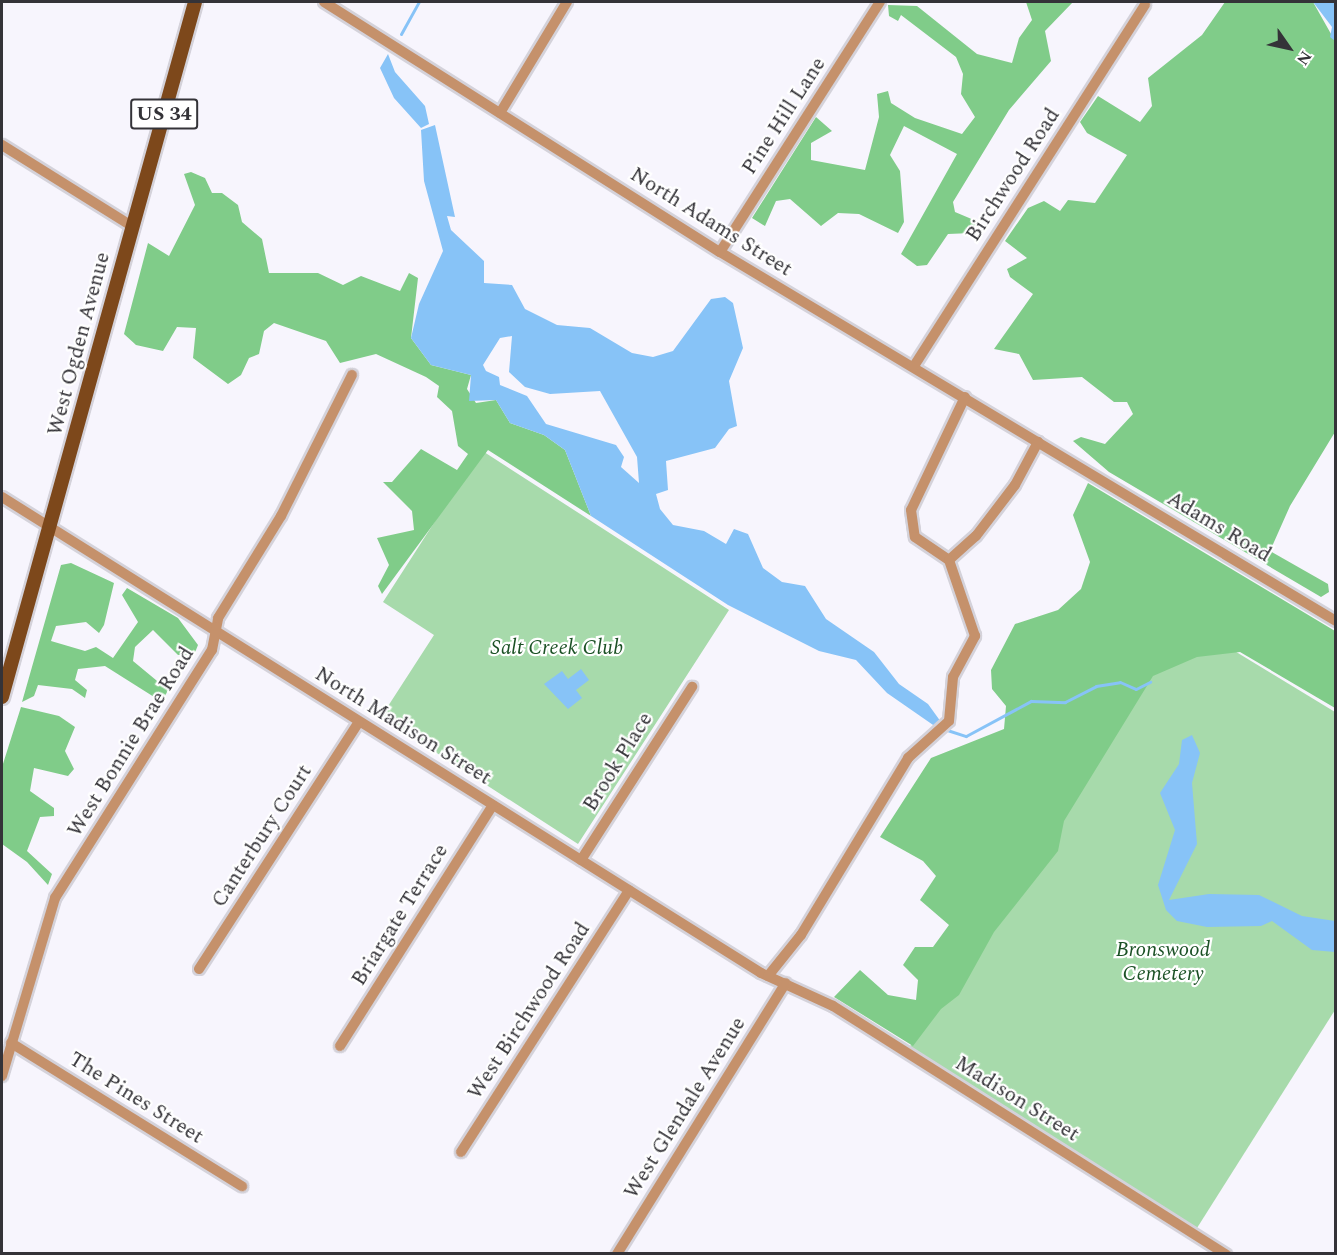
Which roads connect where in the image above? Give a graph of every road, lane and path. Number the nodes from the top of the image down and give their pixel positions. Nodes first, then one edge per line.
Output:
1 (195, 2) edge
2 (324, 2) edge
3 (567, 2) edge
4 (880, 2) edge
5 (1145, 5) dead end
6 (500, 113) junction
7 (2, 145) edge
8 (133, 227) junction
9 (720, 252) junction
10 (914, 366) junction
11 (352, 375) dead end
12 (964, 397) junction
13 (1038, 442) junction
14 (1082, 466) joint
15 (2, 497) edge
16 (49, 528) junction
17 (949, 560) junction
18 (1335, 621) edge
19 (215, 631) junction
20 (692, 687) dead end
21 (2, 697) edge
22 (358, 723) junction
23 (493, 805) junction
24 (581, 860) junction
25 (629, 890) junction
26 (199, 969) dead end
27 (768, 976) junction
28 (786, 983) junction
29 (11, 1043) junction
30 (340, 1046) dead end
31 (2, 1076) edge
32 (461, 1152) dead end
33 (242, 1186) dead end
34 (617, 1254) edge
35 (1226, 1254) edge

1 - 8 main road, West Ogden Avenue / US 34
2 - 6 street, North Adams Street
3 - 6 street
4 - 9 street, Pine Hill Lane
5 - 10 street, Birchwood Road
6 - 9 street, North Adams Street
7 - 8 street
8 - 16 main road, West Ogden Avenue / US 34
9 - 10 street, North Adams Street
10 - 12 street, North Adams Street
11 - 19 street, West Bonnie Brae Road
12 - 13 street, North Adams Street
12 - 17 street
13 - 14 street, North Adams Street
13 - 17 street
14 - 18 street, Adams Road
15 - 16 street, North Madison Street
16 - 19 street, North Madison Street
16 - 21 main road, West Ogden Avenue / US 34
17 - 27 street
19 - 22 street, North Madison Street
19 - 29 street, West Bonnie Brae Road
20 - 24 street, Brook Place
22 - 23 street, North Madison Street
22 - 26 street, Canterbury Court
23 - 24 street, North Madison Street
23 - 30 street, Briargate Terrace
24 - 25 street, North Madison Street
25 - 27 street, North Madison Street
25 - 32 street, West Birchwood Road
27 - 28 street, North Madison Street
28 - 34 street, West Glendale Avenue
28 - 35 street, Madison Street
29 - 31 street, West Bonnie Brae Road
29 - 33 street, The Pines Street

